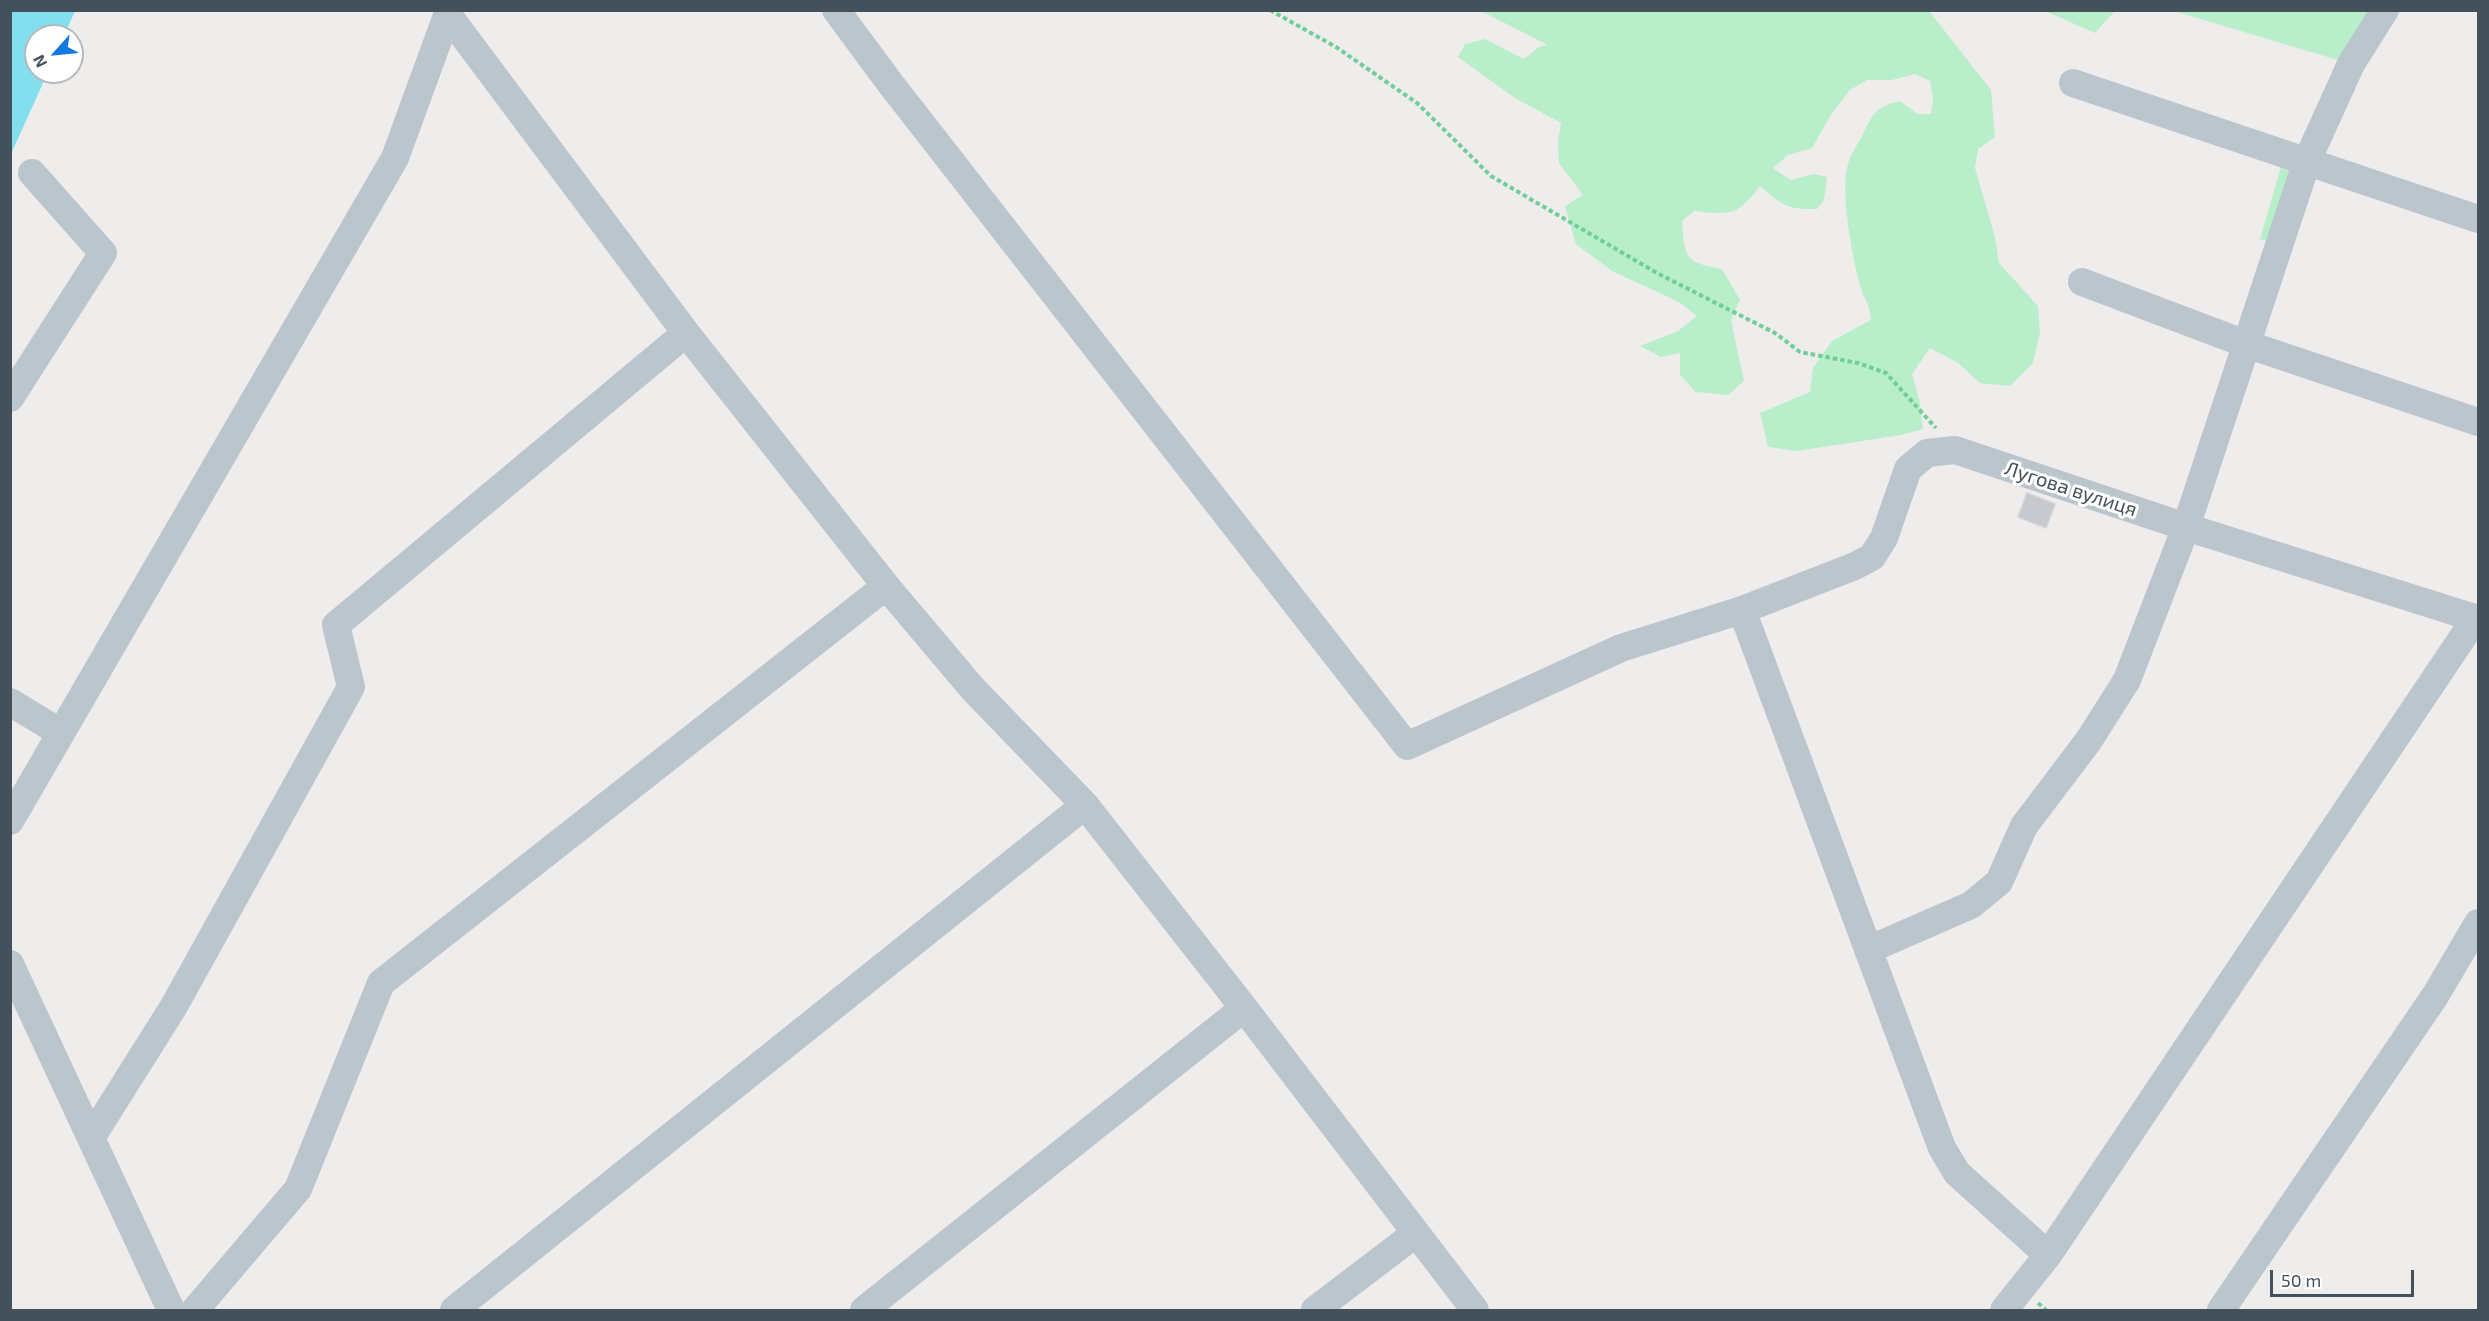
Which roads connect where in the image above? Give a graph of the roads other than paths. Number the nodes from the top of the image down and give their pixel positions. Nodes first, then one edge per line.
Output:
1 (836, 10) edge
2 (2385, 10) edge
3 (448, 13) edge
4 (2073, 83) dead end
5 (2307, 161) junction
6 (32, 173) dead end
7 (2478, 219) edge
8 (2082, 282) dead end
9 (686, 333) junction
10 (2246, 344) junction
11 (10, 398) edge
12 (2478, 422) edge
13 (2186, 527) junction
14 (886, 586) junction
15 (1742, 610) junction
16 (2477, 619) edge
17 (10, 702) edge
18 (61, 734) junction
19 (1085, 805) junction
20 (10, 821) edge
21 (2478, 923) edge
22 (1868, 950) junction
23 (10, 964) edge
24 (1244, 1008) junction
25 (91, 1138) junction
26 (1415, 1234) junction
27 (2048, 1255) junction
28 (171, 1311) edge
29 (195, 1311) edge
30 (454, 1311) edge
31 (864, 1311) edge
32 (1315, 1311) edge
33 (1475, 1311) edge
34 (2004, 1311) edge
35 (2221, 1311) edge

1 - 15 street
2 - 5 street
3 - 9 street
3 - 18 street
4 - 5 street
5 - 7 street
5 - 10 street
6 - 11 street
8 - 10 street
9 - 14 street
9 - 25 street
10 - 12 street
10 - 13 street
13 - 15 street, Лугова вулиця
13 - 16 street, Лугова вулиця
13 - 22 street
14 - 19 street
14 - 29 street
15 - 22 street
16 - 27 street
17 - 18 street
18 - 20 street
19 - 24 street
19 - 30 street
21 - 35 street
22 - 27 street
23 - 25 street
24 - 26 street
24 - 31 street
25 - 28 street
26 - 32 street
26 - 33 street
27 - 34 street

